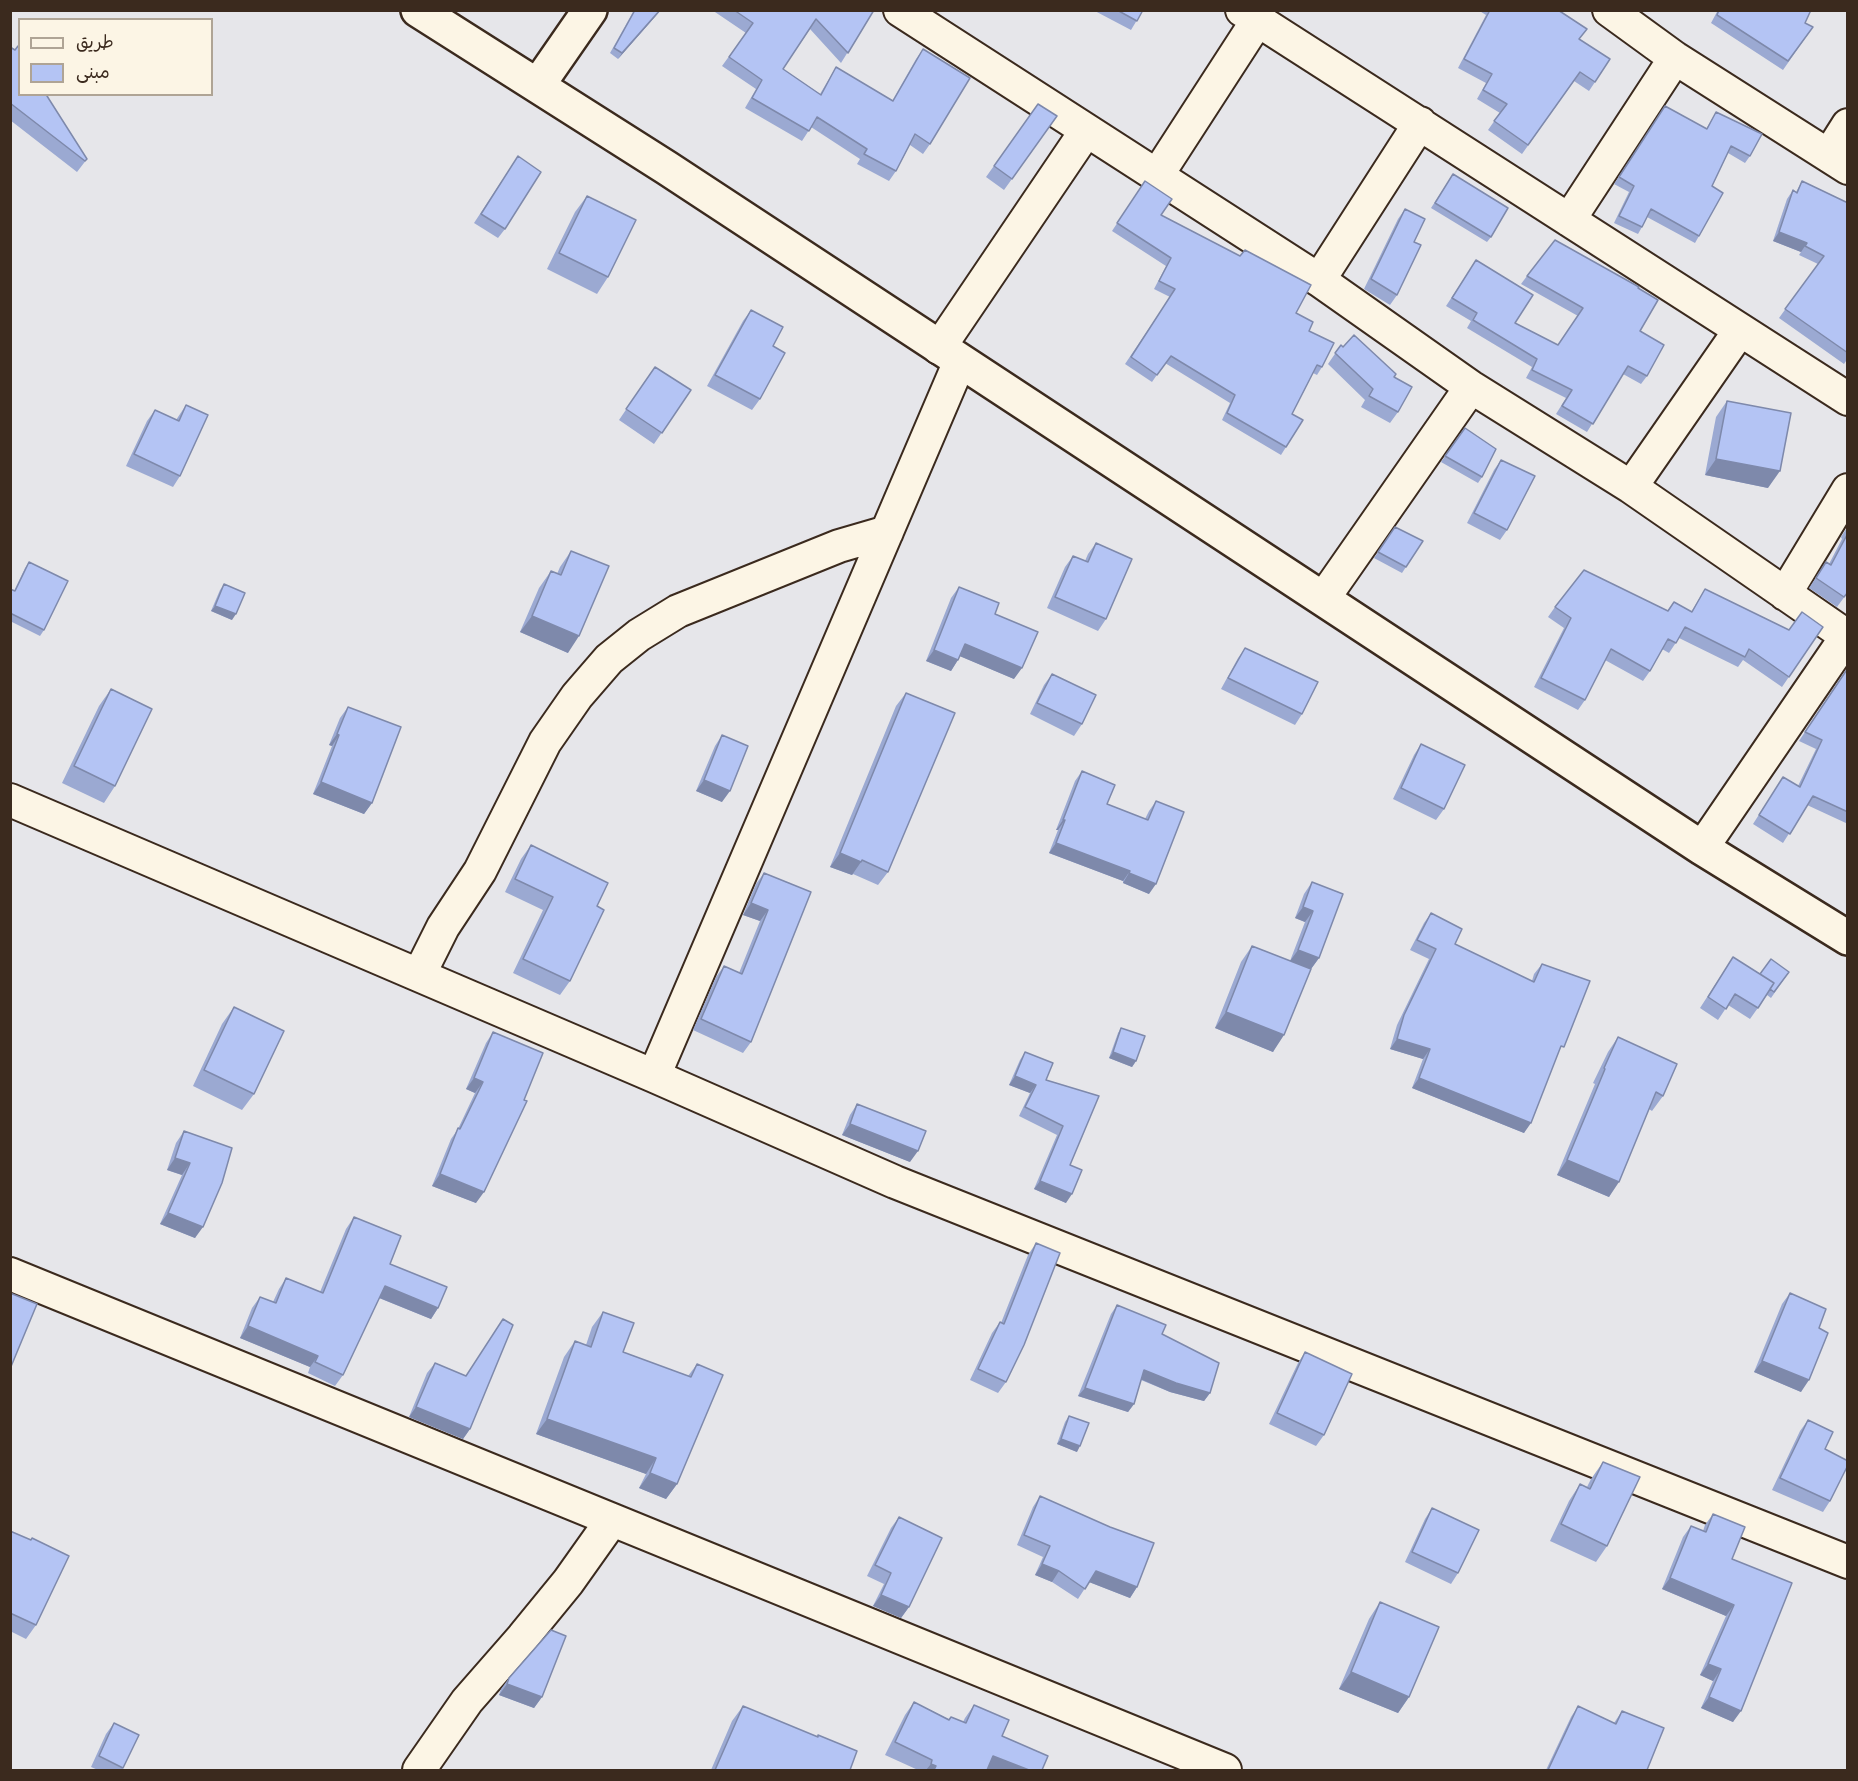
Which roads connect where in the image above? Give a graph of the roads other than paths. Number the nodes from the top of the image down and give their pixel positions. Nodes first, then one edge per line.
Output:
1 (418, 10) edge
2 (590, 10) edge
3 (900, 10) edge
4 (1609, 10) edge
5 (1250, 16) edge
6 (1675, 58) junction
7 (538, 85) junction
8 (1420, 123) junction
9 (1848, 126) edge
10 (1086, 131) junction
11 (1838, 162) edge
12 (1156, 177) junction
13 (1569, 220) junction
14 (1318, 280) junction
15 (1740, 330) junction
16 (950, 355) junction
17 (1471, 387) junction
18 (1848, 399) edge
19 (1631, 487) junction
20 (1848, 490) edge
21 (887, 532) junction
22 (1785, 594) junction
23 (1323, 599) junction
24 (1847, 637) edge
25 (10, 800) edge
26 (1702, 848) junction
27 (1848, 938) edge
28 (419, 975) junction
29 (654, 1076) junction
30 (10, 1274) edge
31 (612, 1520) junction
32 (1848, 1562) edge
33 (419, 1770) edge
34 (1225, 1770) edge

1 - 7 street
2 - 7 street
3 - 10 street
4 - 6 street
5 - 8 street
5 - 12 street
6 - 11 street
6 - 13 street
7 - 16 street
8 - 13 street
8 - 14 street
9 - 11 street
10 - 12 street
10 - 16 street
12 - 14 street
13 - 15 street
14 - 17 street
15 - 18 street
15 - 19 street
16 - 21 street
16 - 23 street
17 - 19 street
17 - 23 street
19 - 22 street
20 - 22 street
21 - 28 street
21 - 29 street
22 - 24 street
23 - 26 street
24 - 26 street
25 - 28 street
26 - 27 street
28 - 29 street
29 - 32 street
30 - 31 street
31 - 33 street
31 - 34 street

